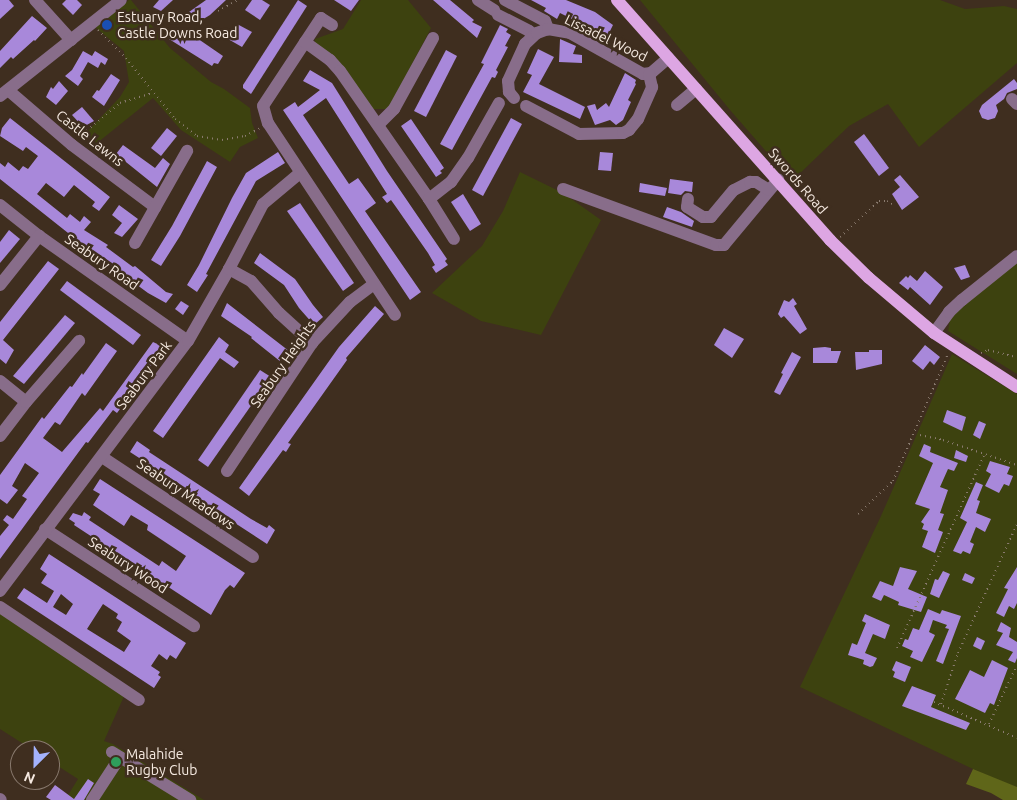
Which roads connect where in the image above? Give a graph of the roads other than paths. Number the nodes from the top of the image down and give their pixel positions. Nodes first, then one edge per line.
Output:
1 (35, 0) edge
2 (121, 0) edge
3 (478, 0) edge
4 (505, 0) edge
5 (617, 0) edge
6 (332, 25) dead end
7 (548, 29) junction
8 (533, 36) junction
9 (433, 38) dead end
10 (71, 40) junction
11 (305, 42) junction
12 (668, 58) junction
13 (649, 74) junction
14 (696, 89) junction
15 (4, 93) edge
16 (514, 98) dead end
17 (499, 103) dead end
18 (678, 105) dead end
19 (526, 106) dead end
20 (378, 124) junction
21 (187, 151) dead end
22 (300, 173) junction
23 (778, 180) junction
24 (563, 189) dead end
25 (769, 190) junction
26 (429, 199) junction
27 (688, 199) dead end
28 (0, 205) edge
29 (156, 208) junction
30 (39, 236) junction
31 (454, 240) dead end
32 (135, 243) dead end
33 (1017, 256) edge
34 (229, 269) junction
35 (374, 284) junction
36 (0, 285) edge
37 (396, 315) dead end
38 (934, 332) junction
39 (79, 341) dead end
40 (188, 341) junction
41 (312, 343) junction
42 (0, 381) edge
43 (1017, 386) edge
44 (26, 402) junction
45 (0, 436) edge
46 (102, 457) junction
47 (227, 471) dead end
48 (45, 529) junction
49 (253, 557) dead end
50 (0, 591) edge
51 (0, 607) edge
52 (194, 626) dead end
53 (139, 700) dead end
54 (92, 800) edge
55 (190, 800) edge

1 - 10 street
2 - 10 street
3 - 8 street
4 - 7 street
5 - 12 main road, Swords Road
6 - 11 street
7 - 8 street, Lissadel Wood
7 - 13 street, Lissadel Wood
8 - 16 street
9 - 20 street
10 - 15 street
11 - 20 street
11 - 22 street
12 - 13 street, Lissadel Wood
12 - 14 main road, Swords Road
13 - 19 street, Lissadel Wood
14 - 18 street
14 - 23 main road, Swords Road
15 - 29 street, Castle Lawns
17 - 26 street
20 - 26 street
21 - 29 street
22 - 34 street, Seabury Park
22 - 35 street
23 - 25 street
23 - 38 main road, Swords Road
24 - 25 street
25 - 27 street
26 - 31 street
28 - 30 street, Seabury Road
29 - 32 street
30 - 36 street
30 - 40 street, Seabury Road
33 - 38 street
34 - 40 street, Seabury Park
34 - 41 street
35 - 37 street
35 - 41 street, Seabury Heights
38 - 43 main road, Swords Road
39 - 44 street
40 - 46 street, Seabury Park
41 - 47 street, Seabury Heights
42 - 44 street
44 - 45 street
46 - 48 street, Seabury Park
46 - 49 street, Seabury Meadows
48 - 50 street, Seabury Park
48 - 52 street, Seabury Wood
51 - 53 street
54 - 55 street

